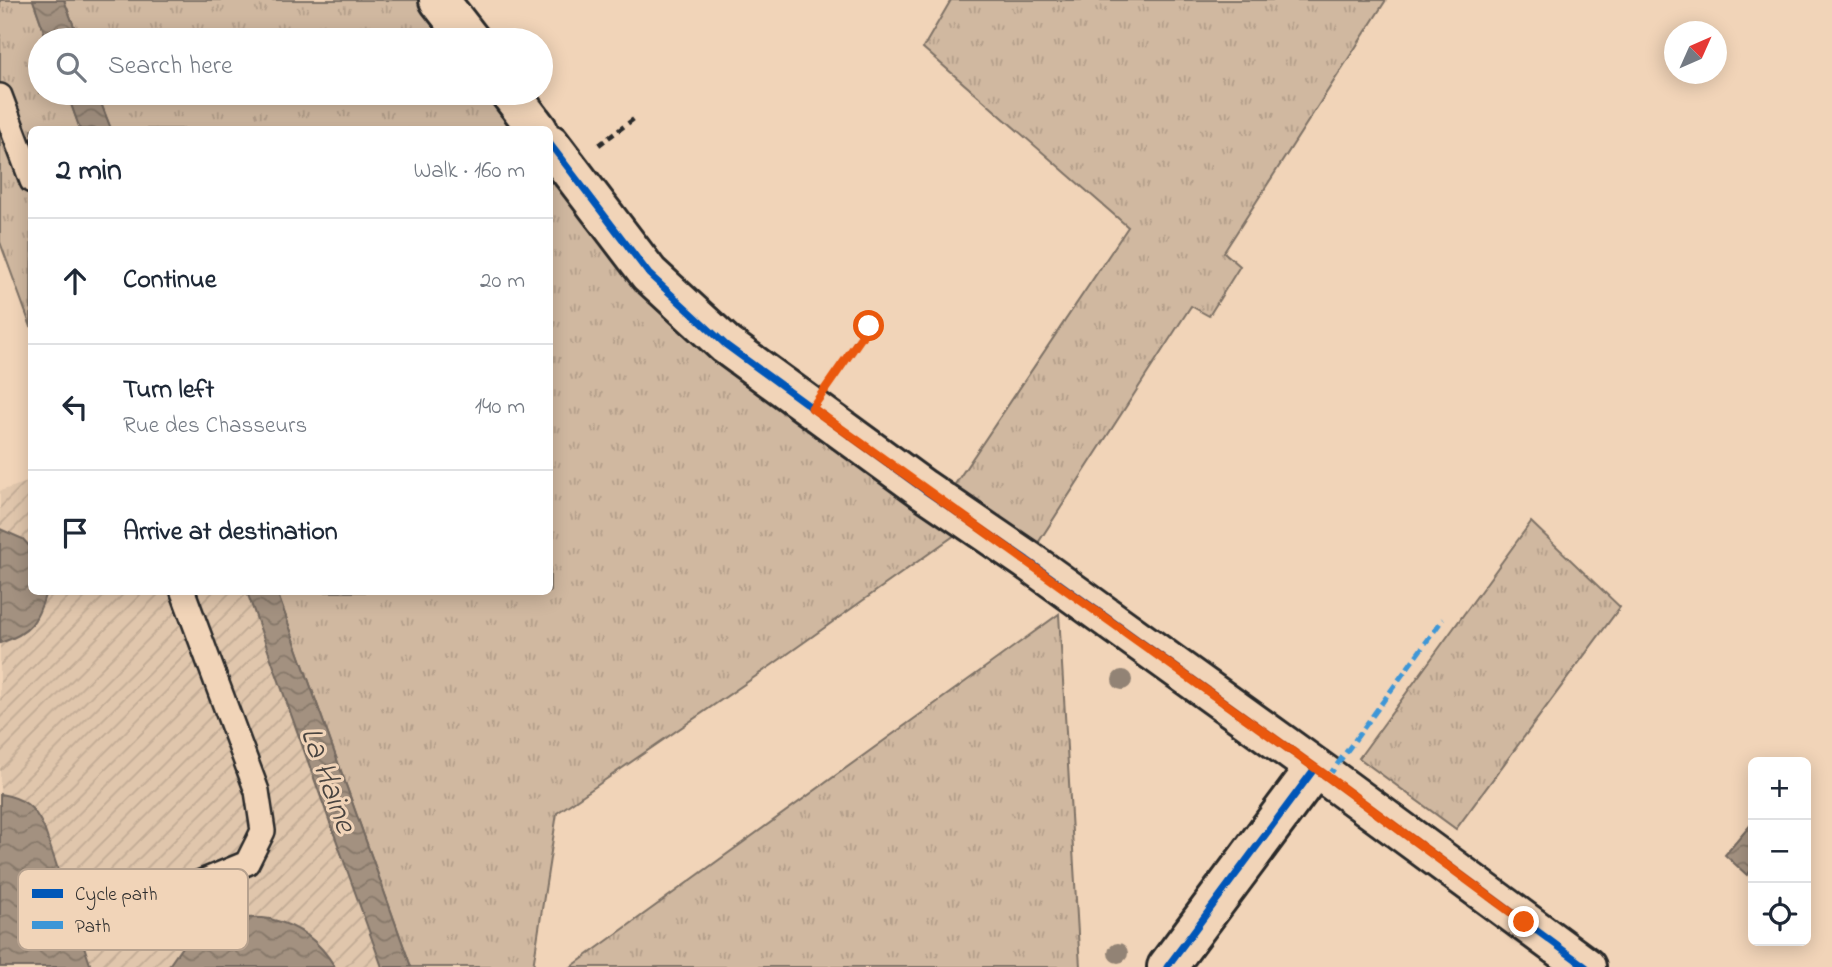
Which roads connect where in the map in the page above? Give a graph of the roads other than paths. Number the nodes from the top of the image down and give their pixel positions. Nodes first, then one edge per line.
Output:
1 (439, 0) edge
2 (461, 28) edge
3 (0, 96) edge
4 (519, 105) edge
5 (535, 126) edge
6 (553, 148) edge
7 (28, 170) edge
8 (184, 595) edge
9 (1315, 768) junction
10 (233, 869) edge
11 (1167, 967) edge
12 (1586, 967) edge

1 - 2 street
3 - 7 lane
4 - 5 street
6 - 9 street
8 - 10 lane
9 - 11 street
9 - 12 street

